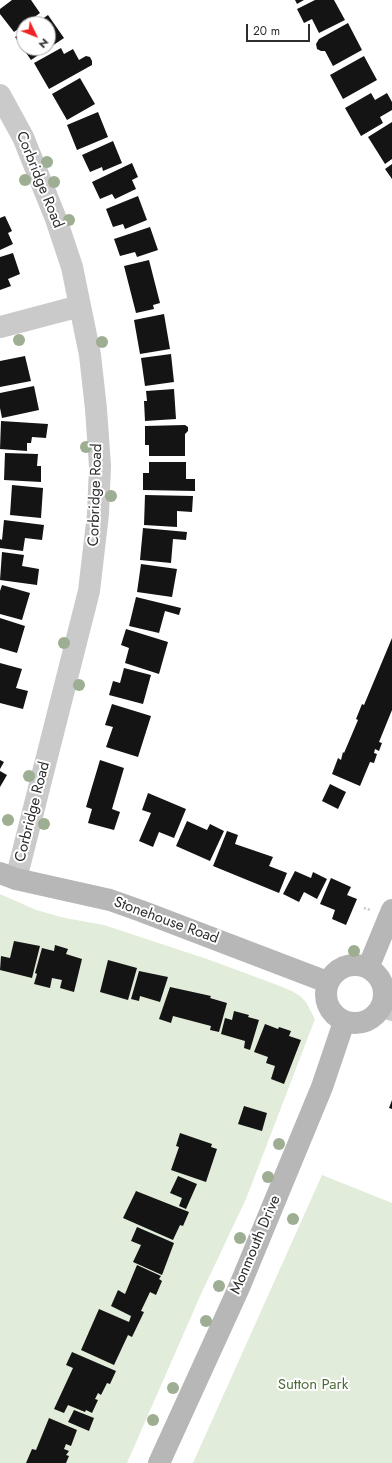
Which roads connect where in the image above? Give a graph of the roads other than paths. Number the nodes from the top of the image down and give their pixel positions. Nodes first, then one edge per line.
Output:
1 (0, 95) edge
2 (80, 306) junction
3 (0, 327) edge
4 (8, 876) edge
5 (392, 910) edge
6 (368, 968) junction
7 (327, 982) junction
8 (387, 1008) edge
9 (344, 1022) junction
10 (159, 1463) edge

1 - 2 street, Corbridge Road
2 - 3 street
2 - 4 street, Corbridge Road
4 - 7 street, Stonehouse Road
5 - 6 street
6 - 7 street
6 - 8 street
7 - 9 street
8 - 9 street
9 - 10 street, Monmouth Drive

